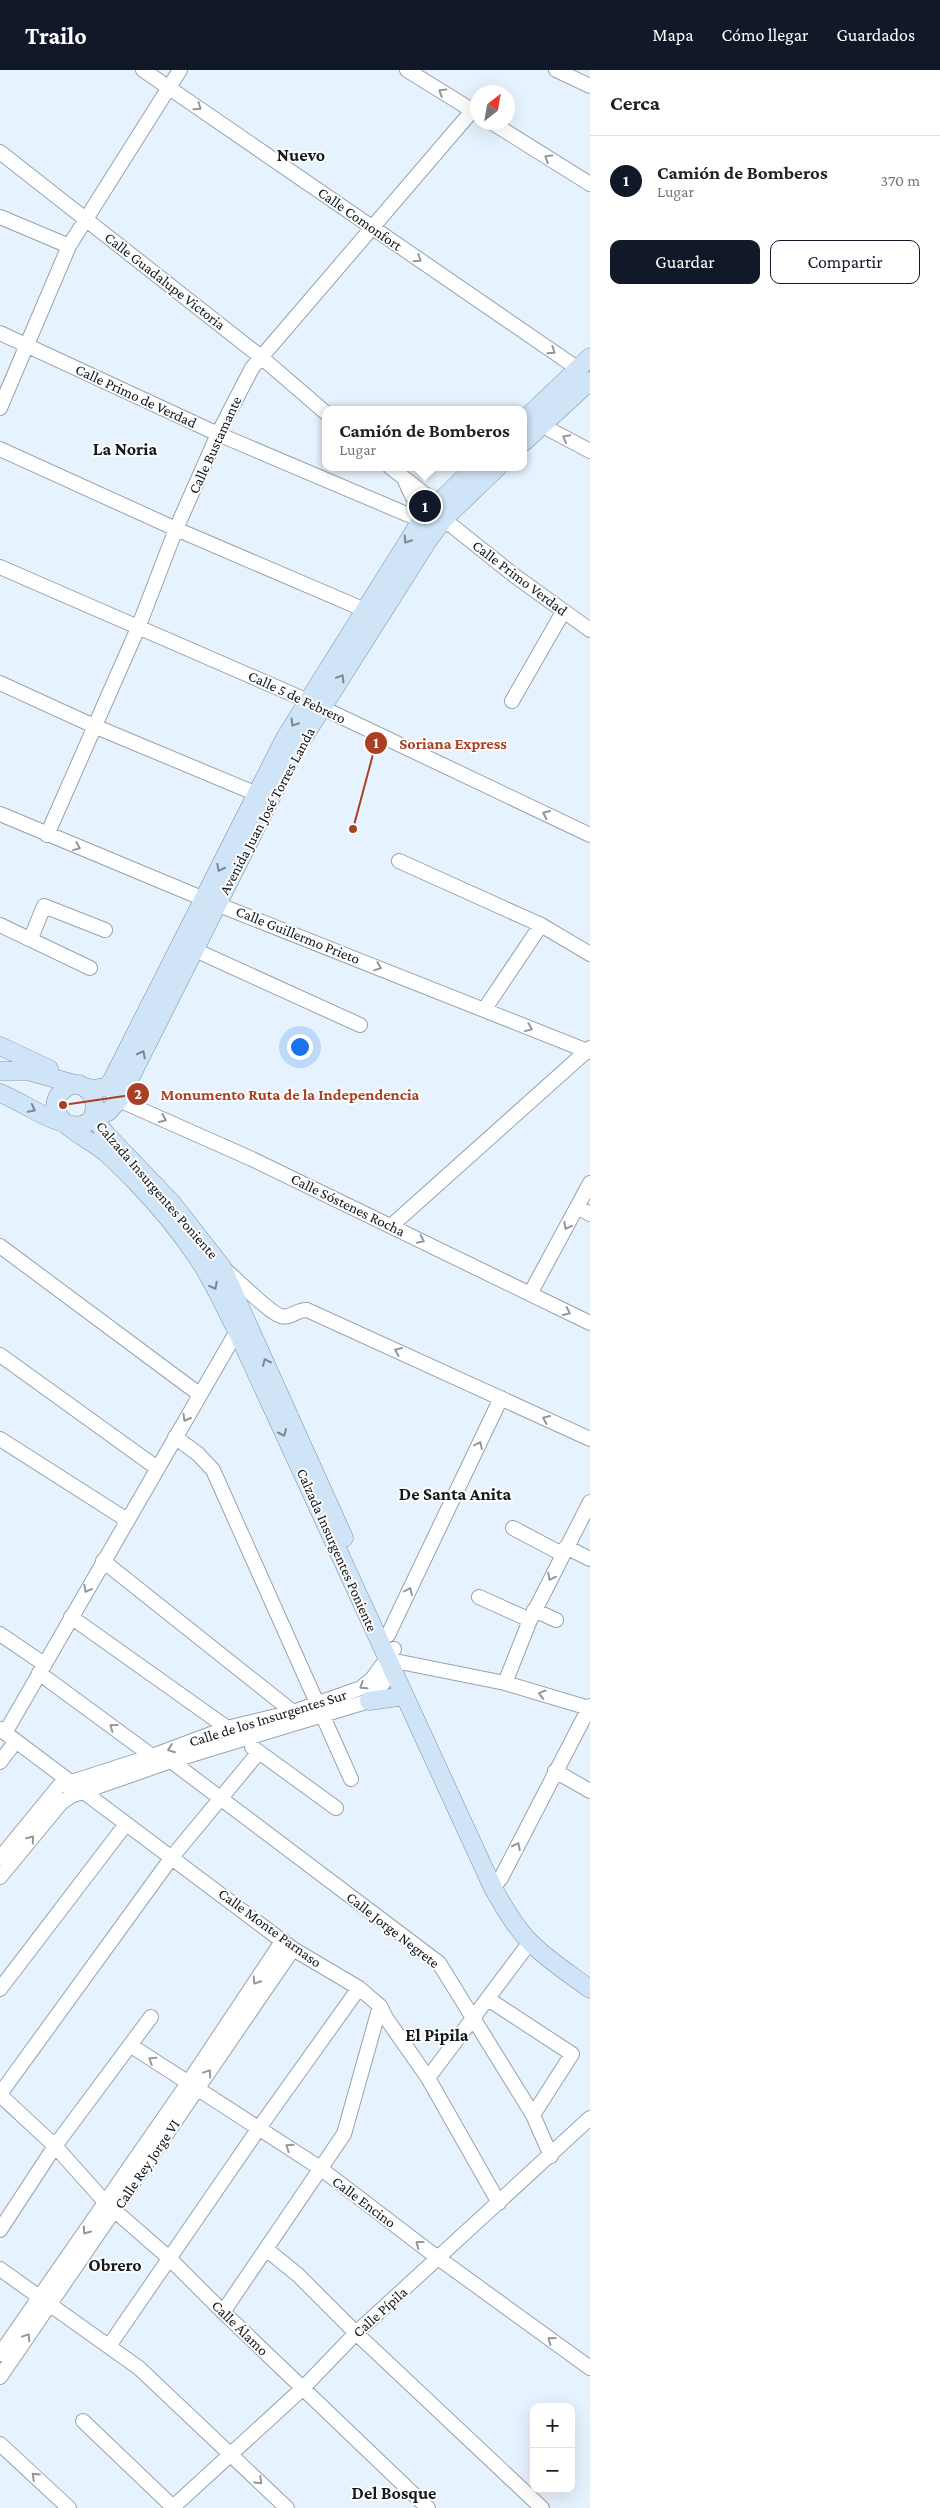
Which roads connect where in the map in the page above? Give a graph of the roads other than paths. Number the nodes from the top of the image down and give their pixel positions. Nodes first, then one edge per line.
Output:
1 (143, 70) edge
2 (180, 70) edge
3 (407, 70) edge
4 (556, 70) edge
5 (590, 86) edge
6 (169, 87) junction
7 (470, 110) edge
8 (470, 118) edge
9 (504, 130) edge
10 (0, 152) edge
11 (590, 184) edge
12 (0, 217) edge
13 (86, 219) junction
14 (371, 227) junction
15 (69, 246) junction
16 (0, 333) edge
17 (28, 346) junction
18 (261, 357) junction
19 (584, 362) edge
20 (590, 381) edge
21 (0, 408) edge
22 (322, 410) edge
23 (527, 417) edge
24 (541, 425) junction
25 (218, 434) junction
26 (527, 439) edge
27 (0, 449) edge
28 (590, 451) edge
29 (395, 471) edge
30 (472, 471) edge
31 (493, 471) edge
32 (438, 518) junction
33 (176, 529) junction
34 (0, 567) edge
35 (365, 610) junction
36 (563, 612) junction
37 (138, 628) junction
38 (590, 630) edge
39 (0, 683) edge
40 (512, 701) dead end
41 (315, 705) junction
42 (94, 726) junction
43 (257, 794) junction
44 (0, 814) edge
45 (47, 835) junction
46 (590, 835) edge
47 (399, 861) dead end
48 (211, 902) junction
49 (0, 925) edge
50 (541, 925) junction
51 (105, 930) dead end
52 (31, 938) junction
53 (195, 950) junction
54 (590, 954) edge
55 (90, 968) dead end
56 (484, 1010) junction
57 (360, 1025) dead end
58 (0, 1046) edge
59 (589, 1050) edge
60 (0, 1071) edge
61 (77, 1085) junction
62 (107, 1087) junction
63 (0, 1093) edge
64 (119, 1100) junction
65 (93, 1115) junction
66 (65, 1122) junction
67 (590, 1183) edge
68 (577, 1207) junction
69 (590, 1214) edge
70 (174, 1215) junction
71 (391, 1226) junction
72 (0, 1246) edge
73 (222, 1267) junction
74 (530, 1294) junction
75 (590, 1323) edge
76 (237, 1331) junction
77 (0, 1355) edge
78 (200, 1394) junction
79 (501, 1398) junction
80 (175, 1438) junction
81 (0, 1439) edge
82 (590, 1439) edge
83 (157, 1468) junction
84 (590, 1502) edge
85 (127, 1520) junction
86 (513, 1528) dead end
87 (564, 1550) junction
88 (590, 1559) edge
89 (103, 1561) junction
90 (479, 1597) dead end
91 (532, 1615) junction
92 (71, 1617) junction
93 (556, 1620) dead end
94 (0, 1634) edge
95 (392, 1655) junction
96 (42, 1668) junction
97 (505, 1683) junction
98 (405, 1696) junction
99 (369, 1700) junction
100 (589, 1707) edge
101 (320, 1708) junction
102 (293, 1712) junction
103 (227, 1728) junction
104 (2, 1731) edge
105 (243, 1739) junction
106 (16, 1741) junction
107 (259, 1752) junction
108 (152, 1756) junction
109 (171, 1761) junction
110 (0, 1762) edge
111 (555, 1771) junction
112 (351, 1779) dead end
113 (69, 1782) junction
114 (590, 1791) edge
115 (82, 1792) junction
116 (222, 1799) junction
117 (336, 1808) dead end
118 (126, 1824) junction
119 (172, 1857) junction
120 (0, 1858) edge
121 (0, 1877) edge
122 (497, 1883) junction
123 (530, 1942) junction
124 (288, 1944) junction
125 (589, 1983) edge
126 (359, 1988) junction
127 (0, 1990) edge
128 (488, 1998) junction
129 (380, 2006) junction
130 (152, 2016) dead end
131 (472, 2017) junction
132 (130, 2045) junction
133 (428, 2078) junction
134 (193, 2086) junction
135 (0, 2095) edge
136 (532, 2115) junction
137 (590, 2118) edge
138 (259, 2128) junction
139 (55, 2146) junction
140 (551, 2156) junction
141 (320, 2168) junction
142 (499, 2203) junction
143 (111, 2207) junction
144 (0, 2230) edge
145 (266, 2249) junction
146 (169, 2258) junction
147 (440, 2258) junction
148 (0, 2269) edge
149 (44, 2301) junction
150 (222, 2312) junction
151 (356, 2333) junction
152 (109, 2346) junction
153 (0, 2354) edge
154 (590, 2368) edge
155 (0, 2378) edge
156 (303, 2388) junction
157 (84, 2421) dead end
158 (0, 2444) edge
159 (232, 2455) junction
160 (69, 2508) edge
161 (173, 2508) edge
162 (287, 2508) edge
163 (428, 2508) edge
164 (542, 2508) edge

1 - 6 street, Calle Comonfort
2 - 6 street
7 -> 3 street
4 - 5 street
6 - 13 street
6 -> 14 street, Calle Comonfort
8 - 14 street, Calle Bustamante
11 -> 9 street
10 - 13 street, Calle Guadalupe Victoria
12 - 15 street
13 - 15 street
13 - 18 street, Calle Guadalupe Victoria
14 - 18 street, Calle Bustamante
14 -> 19 street, Calle Comonfort
15 - 17 street
16 - 17 street, Calle Primo de Verdad
17 - 21 street
17 - 25 street, Calle Primo de Verdad
18 - 22 street, Calle Guadalupe Victoria
18 - 25 street, Calle Bustamante
19 - 23 main road
20 - 24 main road
24 - 26 main road
28 -> 24 street
25 - 32 street, Calle Primo de Verdad
25 - 33 street, Calle Bustamante
27 - 33 street
29 - 32 street
30 - 32 main road, Avenida Juan José Torres Landa
31 - 32 main road, Avenida Juan José Torres Landa
32 -> 35 main road, Avenida Juan José Torres Landa
32 - 36 street, Calle Primo Verdad
41 -> 32 main road, Avenida Juan José Torres Landa
33 - 35 street
33 - 37 street, Calle Bustamante
34 - 37 street, Calle 5 de Febrero
35 - 41 main road, Avenida Juan José Torres Landa
36 - 38 street, Calle Primo Verdad
36 - 40 street
37 - 41 street, Calle 5 de Febrero
37 - 42 street, Calle Bustamante
39 - 42 street
41 -> 43 main road, Avenida Juan José Torres Landa
46 -> 41 street, Calle 5 de Febrero
41 - 48 main road, Avenida Juan José Torres Landa
42 - 43 street
42 - 45 street, Calle Bustamante
43 -> 48 main road, Avenida Juan José Torres Landa
44 - 45 street, Calle Guillermo Prieto
45 -> 48 street, Calle Guillermo Prieto
47 - 50 street
48 - 53 main road, Avenida Juan José Torres Landa
48 -> 56 street, Calle Guillermo Prieto
48 - 62 main road, Avenida Juan José Torres Landa
49 - 52 street
50 - 54 street
50 - 56 street
51 - 52 street
52 - 55 street
53 - 57 street
64 -> 53 main road, Avenida Juan José Torres Landa
56 -> 59 street, Calle Guillermo Prieto
58 - 61 main road
59 - 71 street
60 - 61 main road
61 - 62 main road
61 - 65 main road
61 - 66 main road
62 - 64 street, Calle Sóstenes Rocha
63 -> 66 main road
64 - 65 main road, Avenida Juan José Torres Landa
64 -> 71 street, Calle Sóstenes Rocha
65 - 66 main road
65 - 70 main road, Calzada Insurgentes Poniente
66 - 70 main road, Calzada Insurgentes Poniente
67 - 68 street
68 - 69 street
68 -> 74 street
70 - 73 main road, Calzada Insurgentes Poniente
70 -> 76 main road, Calzada Insurgentes Poniente
71 -> 74 street, Calle Sóstenes Rocha
72 - 78 street
79 -> 73 street
95 -> 73 main road, Calzada Insurgentes Poniente
74 -> 75 street, Calle Sóstenes Rocha
76 - 78 street
76 -> 95 main road, Calzada Insurgentes Poniente
77 - 83 street
78 -> 80 street
82 -> 79 street
95 -> 79 street
80 - 83 street
80 - 101 street
81 - 85 street
83 - 85 street
84 - 87 street
85 - 89 street
86 - 87 street
87 - 88 street
87 -> 91 street
89 -> 92 street
89 - 102 street
90 - 91 street
91 - 93 street
91 - 97 street
92 - 96 street
92 - 103 street
94 - 96 street
95 - 97 street
95 - 98 main road, Calzada Insurgentes Poniente
95 - 99 street, Calle de los Insurgentes Sur
95 -> 101 street, Calle de los Insurgentes Sur
95 - 122 main road, Calzada Insurgentes Poniente
96 - 104 street
108 -> 96 street
100 -> 97 street
98 - 99 main road
98 - 122 main road, Calzada Insurgentes Poniente
99 - 101 street, Calle de los Insurgentes Sur
100 - 111 street
101 - 102 street, Calle de los Insurgentes Sur
101 - 105 street, Calle de los Insurgentes Sur
101 - 112 street
102 - 103 street, Calle de los Insurgentes Sur
103 - 105 street
103 -> 108 street, Calle de los Insurgentes Sur
104 - 106 street, Calle Monte Parnaso
105 - 107 street
105 - 109 street, Calle de los Insurgentes Sur
106 - 110 street
106 - 113 street, Calle Monte Parnaso
107 - 116 street
107 - 117 street
108 - 113 street, Calle de los Insurgentes Sur
109 - 115 street, Calle de los Insurgentes Sur
109 - 116 street, Calle Jorge Negrete
111 - 114 street
122 -> 111 street
113 - 115 street, Calle Monte Parnaso
113 - 120 street, Calle de los Insurgentes Sur
115 - 118 street, Calle Monte Parnaso
121 -> 115 street, Calle de los Insurgentes Sur
116 - 119 street
116 - 131 street, Calle Jorge Negrete
118 - 119 street, Calle Monte Parnaso
118 - 127 street
119 - 124 street, Calle Monte Parnaso
119 - 135 street
122 - 123 main road, Calzada Insurgentes Poniente
122 - 125 main road, Calzada Insurgentes Poniente
123 - 125 main road, Calzada Insurgentes Poniente
123 - 128 street
124 - 126 street, Calle Monte Parnaso
124 - 134 street, Calle Rey Jorge VI
126 - 129 street, Calle Monte Parnaso
126 - 138 street
128 - 131 street
128 - 136 street
129 - 133 street, Calle Monte Parnaso
129 - 141 street
130 - 132 street
131 - 133 street
131 - 136 street, Calle Jorge Negrete
134 -> 132 street, Calle Encino
132 - 139 street
133 - 142 street, Calle Monte Parnaso
134 - 138 street, Calle Encino
134 - 143 street, Calle Rey Jorge VI
135 - 139 street, Calle Álamo
136 - 140 street, Calle Jorge Negrete
137 - 140 street, Calle Pípila
141 -> 138 street, Calle Encino
138 - 146 street
139 - 143 street, Calle Álamo
139 - 144 street
140 - 142 street, Calle Pípila
141 - 145 street
147 -> 141 street, Calle Encino
142 - 147 street, Calle Pípila
143 - 146 street, Calle Álamo
143 - 149 street, Calle Rey Jorge VI
145 - 150 street
145 - 151 street
146 - 150 street, Calle Álamo
146 - 152 street
147 - 151 street, Calle Pípila
154 -> 147 street, Calle Encino
148 - 149 street
149 - 152 street
149 - 153 street, Calle Rey Jorge VI
155 -> 149 street, Calle Rey Jorge VI
150 - 156 street, Calle Álamo
151 - 156 street, Calle Pípila
151 - 164 street
152 - 159 street
156 - 159 street, Calle Pípila
156 - 163 street, Calle Álamo
157 - 161 street
160 -> 158 street
159 - 161 street, Calle Pípila
159 -> 162 street

